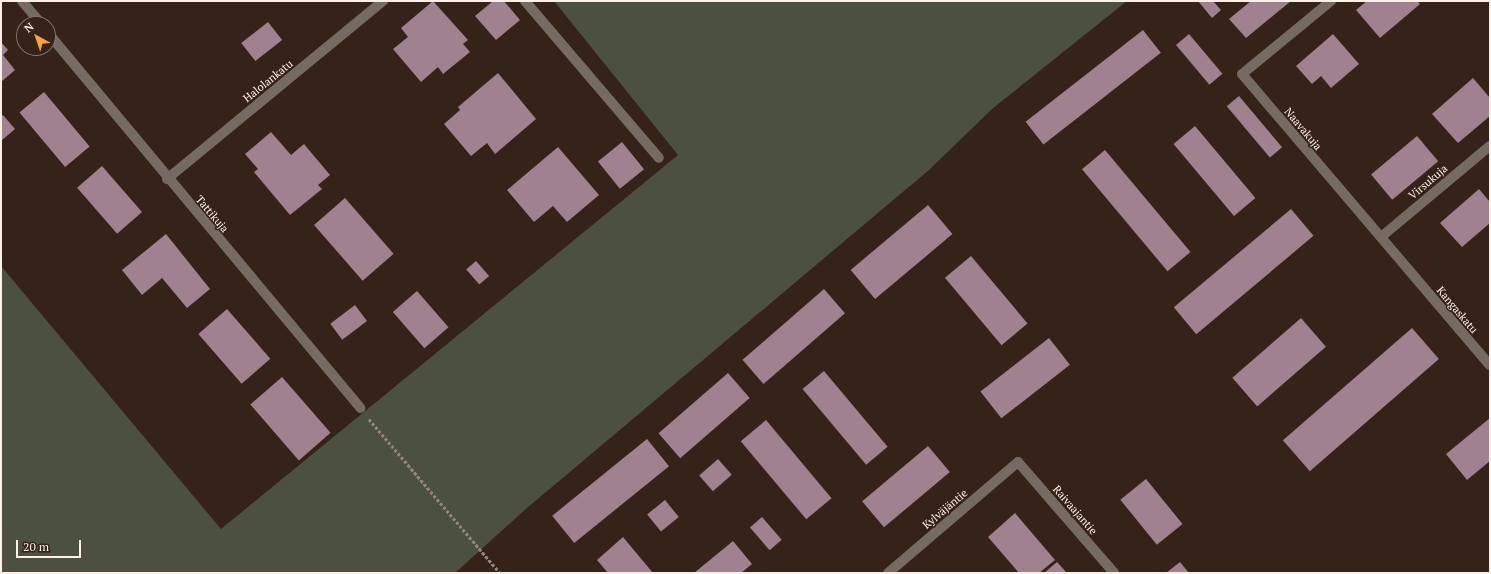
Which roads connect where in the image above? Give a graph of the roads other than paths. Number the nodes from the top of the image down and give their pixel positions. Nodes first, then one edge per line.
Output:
1 (22, 1) edge
2 (383, 1) edge
3 (525, 1) edge
4 (1331, 1) edge
5 (34, 16) edge
6 (56, 43) edge
7 (1490, 146) edge
8 (659, 158) dead end
9 (167, 179) junction
10 (1381, 237) junction
11 (1421, 286) joint
12 (1490, 365) edge
13 (360, 408) road end
14 (1018, 462) joint
15 (888, 573) edge
16 (1114, 573) edge

1 - 5 street
2 - 9 street, Halolankatu
3 - 8 street
4 - 10 street, Naavakuja
6 - 9 street, Tattikuja
7 - 10 street, Virsukuja
9 - 13 street, Tattikuja
10 - 11 street, Naavakuja
11 - 12 street, Kangaskatu
14 - 15 street, Kylväjäntie
14 - 16 street, Raivaajantie

